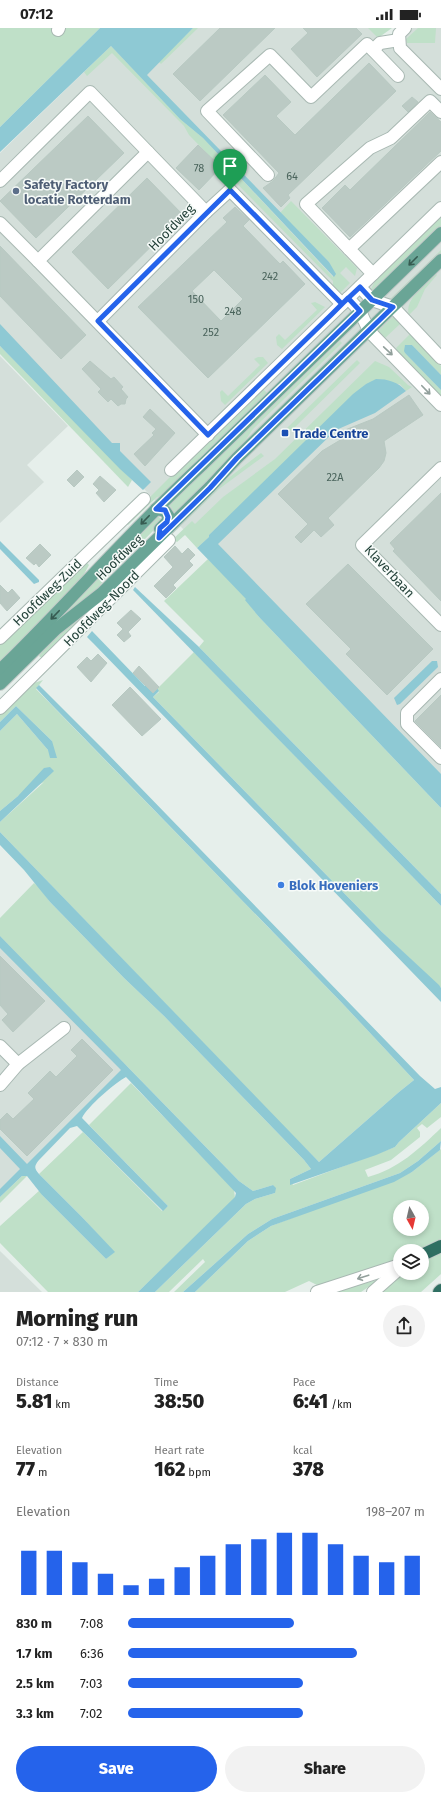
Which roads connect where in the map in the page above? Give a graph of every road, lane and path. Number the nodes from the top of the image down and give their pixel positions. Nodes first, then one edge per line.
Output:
1 (405, 28) edge
2 (399, 40) junction
3 (373, 50) junction
4 (398, 76) dead end
5 (441, 90) edge
6 (441, 112) edge
7 (148, 152) junction
8 (441, 162) edge
9 (268, 175) dead end
10 (0, 181) edge
11 (441, 208) edge
12 (206, 212) junction
13 (0, 223) edge
14 (441, 233) edge
15 (349, 249) junction
16 (441, 260) edge
17 (38, 261) junction
18 (373, 274) junction
19 (360, 287) junction
20 (372, 300) junction
21 (345, 301) junction
22 (393, 307) junction
23 (360, 311) junction
24 (98, 321) junction
25 (369, 331) junction
26 (441, 358) edge
27 (441, 405) edge
28 (208, 435) junction
29 (441, 468) edge
30 (171, 470) dead end
31 (144, 499) dead end
32 (156, 509) junction
33 (164, 539) junction
34 (95, 546) junction
35 (118, 548) junction
36 (96, 571) junction
37 (441, 625) edge
38 (0, 638) edge
39 (29, 656) junction
40 (2, 677) edge
41 (30, 678) junction
42 (441, 679) edge
43 (0, 708) edge
44 (441, 758) edge
45 (64, 1028) dead end
46 (0, 1046) edge
47 (18, 1064) junction
48 (0, 1085) edge
49 (441, 1246) edge
50 (429, 1252) edge
51 (393, 1267) edge
52 (393, 1274) edge
53 (317, 1292) edge
54 (373, 1292) edge

1 - 2 street
2 - 3 street
2 - 5 street
3 - 4 street
3 - 9 street
6 - 15 street
7 - 10 street, Hoofdweg
7 - 12 street, Hoofdweg
7 - 17 street
8 - 15 street
11 - 18 street
12 - 21 street
12 - 24 street, Hoofdweg
13 - 17 street
14 -> 20 main road, Hoofdweg
15 - 18 street
16 - 22 main road, Hoofdweg
17 - 24 street
18 - 19 street
19 - 20 street
19 - 21 street
20 - 22 street
20 - 23 main road, Hoofdweg
21 - 23 street
21 - 28 street
22 - 25 main road, Hoofdweg
22 - 26 street
23 - 25 street
23 - 32 main road, Hoofdweg
24 - 28 street
25 -> 27 street
25 - 33 main road, Hoofdweg
28 - 30 street
29 - 37 street, Klaverbaan
31 - 34 street, Hoofdweg-Zuid
32 - 33 main road
32 -> 35 main road, Hoofdweg
33 - 39 main road, Hoofdweg
33 - 41 street, Hoofdweg-Noord
34 - 35 street
34 - 36 street, Hoofdweg-Zuid
34 - 38 street, Hoofdweg-Zuid
35 - 36 main road, Hoofdweg
36 -> 40 main road, Hoofdweg
39 - 40 main road, Hoofdweg
39 - 41 street
40 - 41 street
41 - 43 street, Hoofdweg-Noord
42 - 44 street
45 - 47 street
46 - 47 street
47 - 48 street
49 - 50 highway
51 -> 53 street
52 - 54 street

